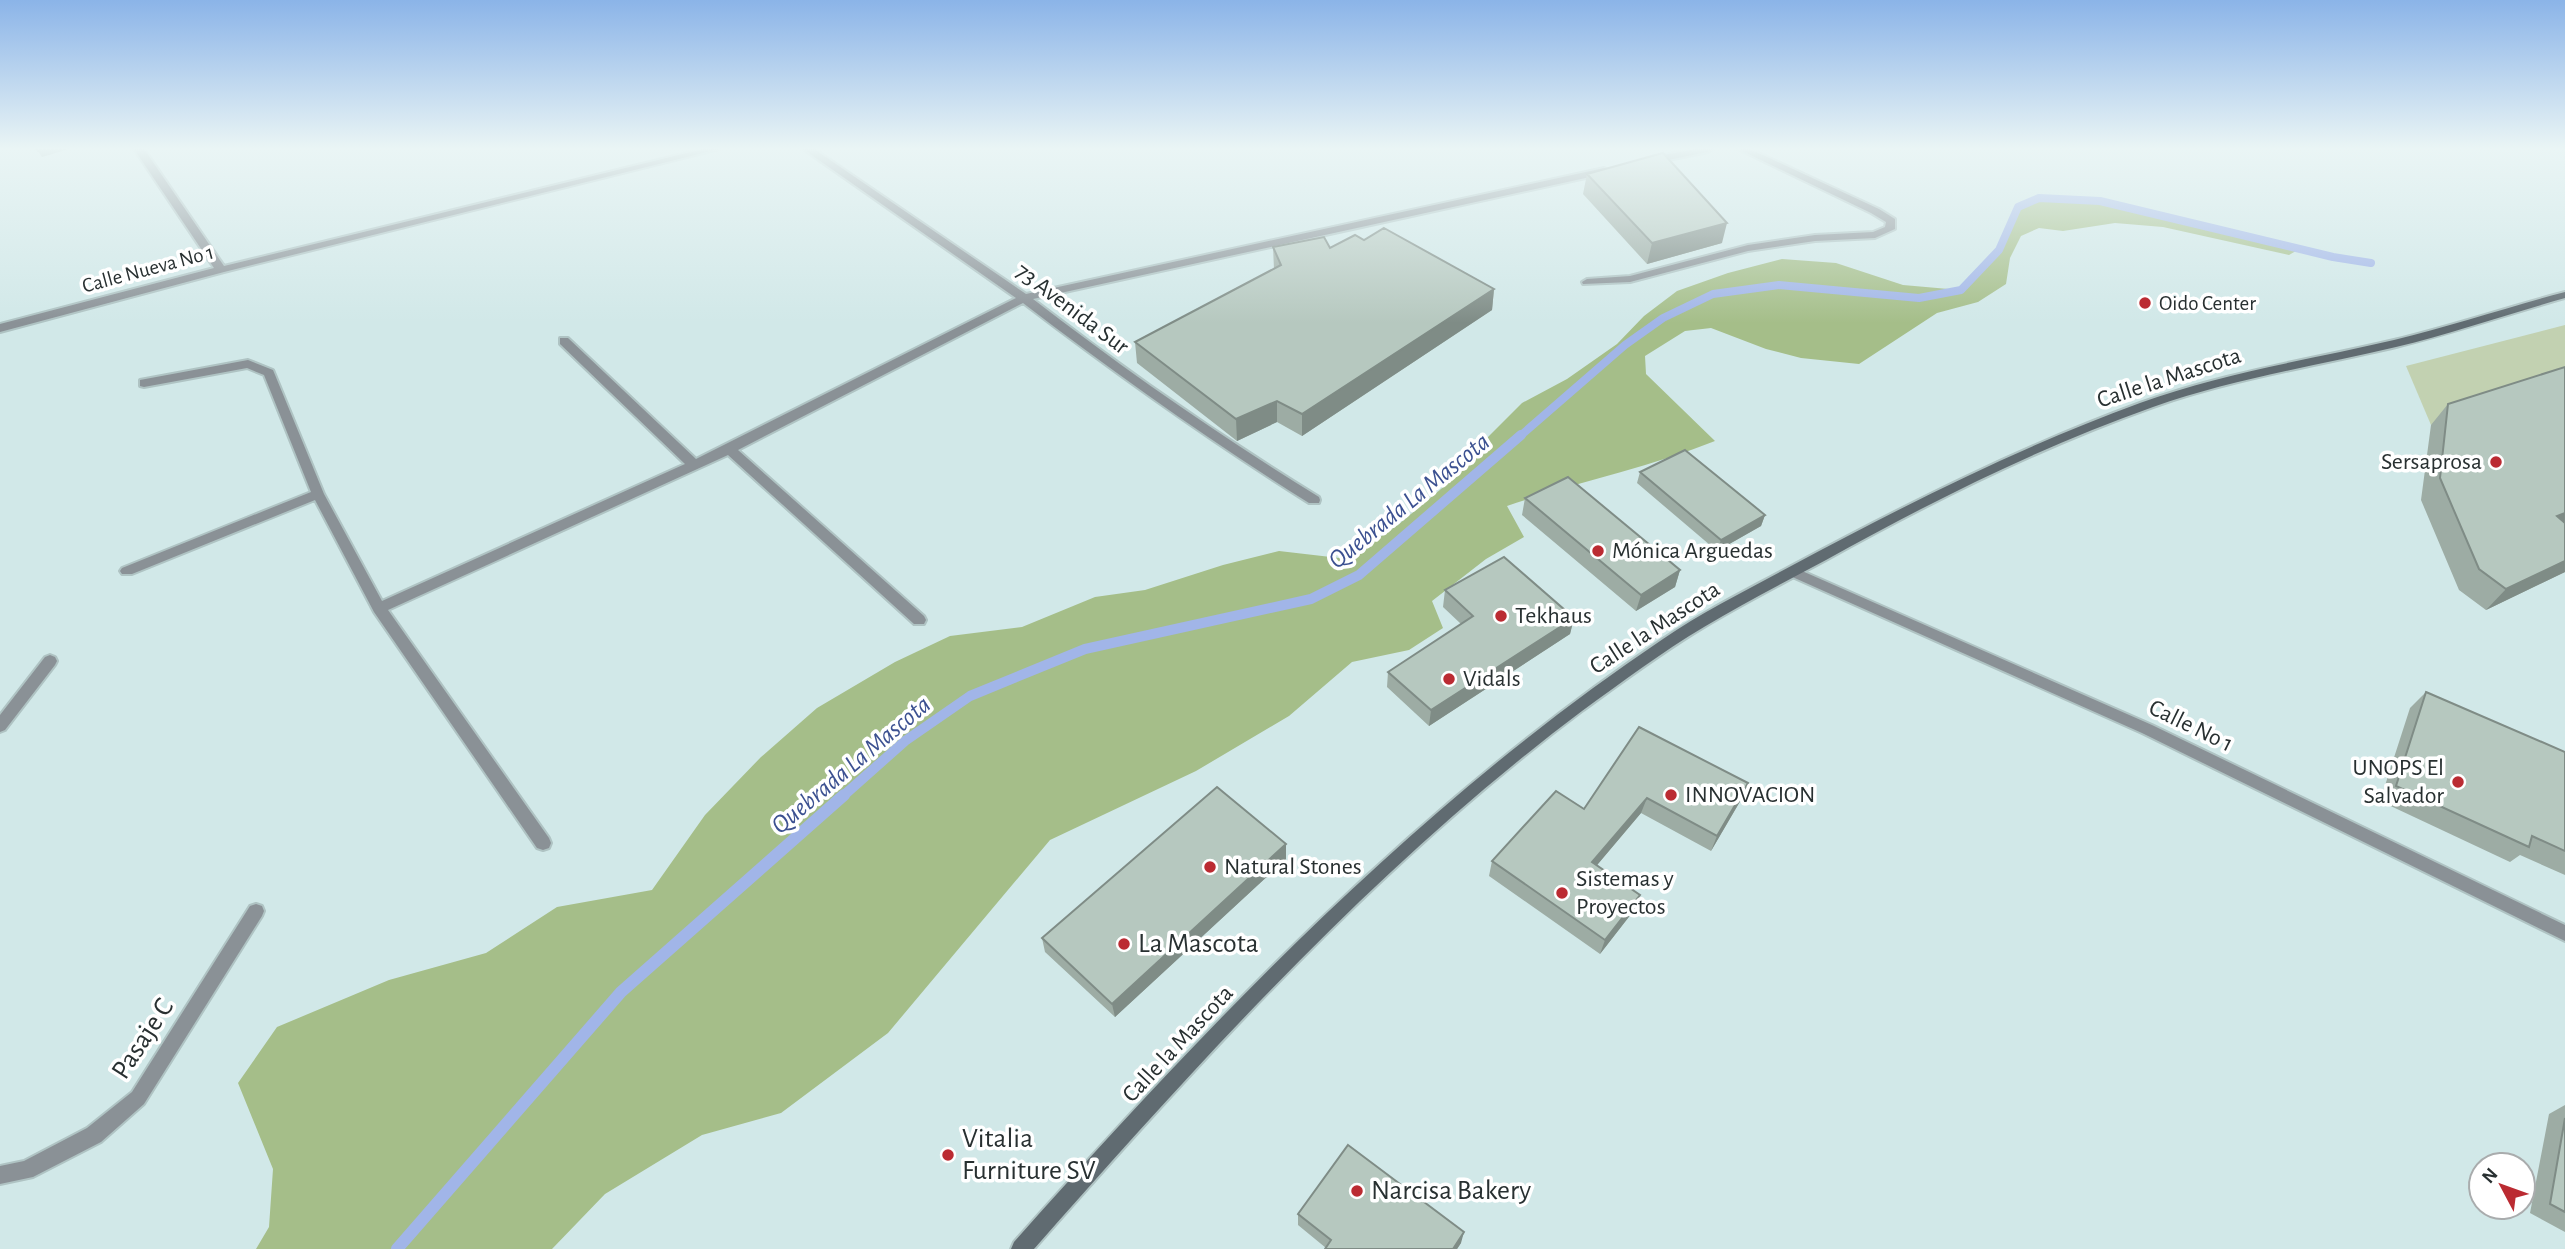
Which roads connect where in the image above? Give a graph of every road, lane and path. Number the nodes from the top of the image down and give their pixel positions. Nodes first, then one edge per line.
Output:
1 (179, 207) edge
2 (477, 207) edge
3 (892, 207) edge
4 (1437, 207) edge
5 (1867, 207) edge
6 (221, 270) junction
7 (1587, 282) dead end
8 (2565, 295) edge
9 (1024, 298) junction
10 (0, 328) edge
11 (564, 341) dead end
12 (144, 383) dead end
13 (729, 449) junction
14 (694, 465) junction
15 (318, 494) junction
16 (1314, 500) dead end
17 (127, 571) dead end
18 (1793, 572) junction
19 (379, 608) junction
20 (919, 620) dead end
21 (50, 661) dead end
22 (0, 726) edge
23 (543, 843) dead end
24 (256, 911) dead end
25 (2565, 933) edge
26 (0, 1175) edge
27 (1021, 1249) edge

1 - 6 street
2 - 6 street, Calle Nueva No 1
3 - 9 street, 73 Avenida Sur
4 - 9 street
5 - 7 street
6 - 10 street, Calle Nueva No 1
8 - 18 main road, Calle la Mascota
9 - 13 street
9 - 16 street, 73 Avenida Sur
11 - 14 street
12 - 15 street
13 - 14 street
13 - 20 street
14 - 19 street
15 - 17 street
15 - 19 street
18 - 25 street, Calle No 1
18 - 27 main road, Calle la Mascota
19 - 23 street
21 - 22 street
24 - 26 street, Pasaje C

